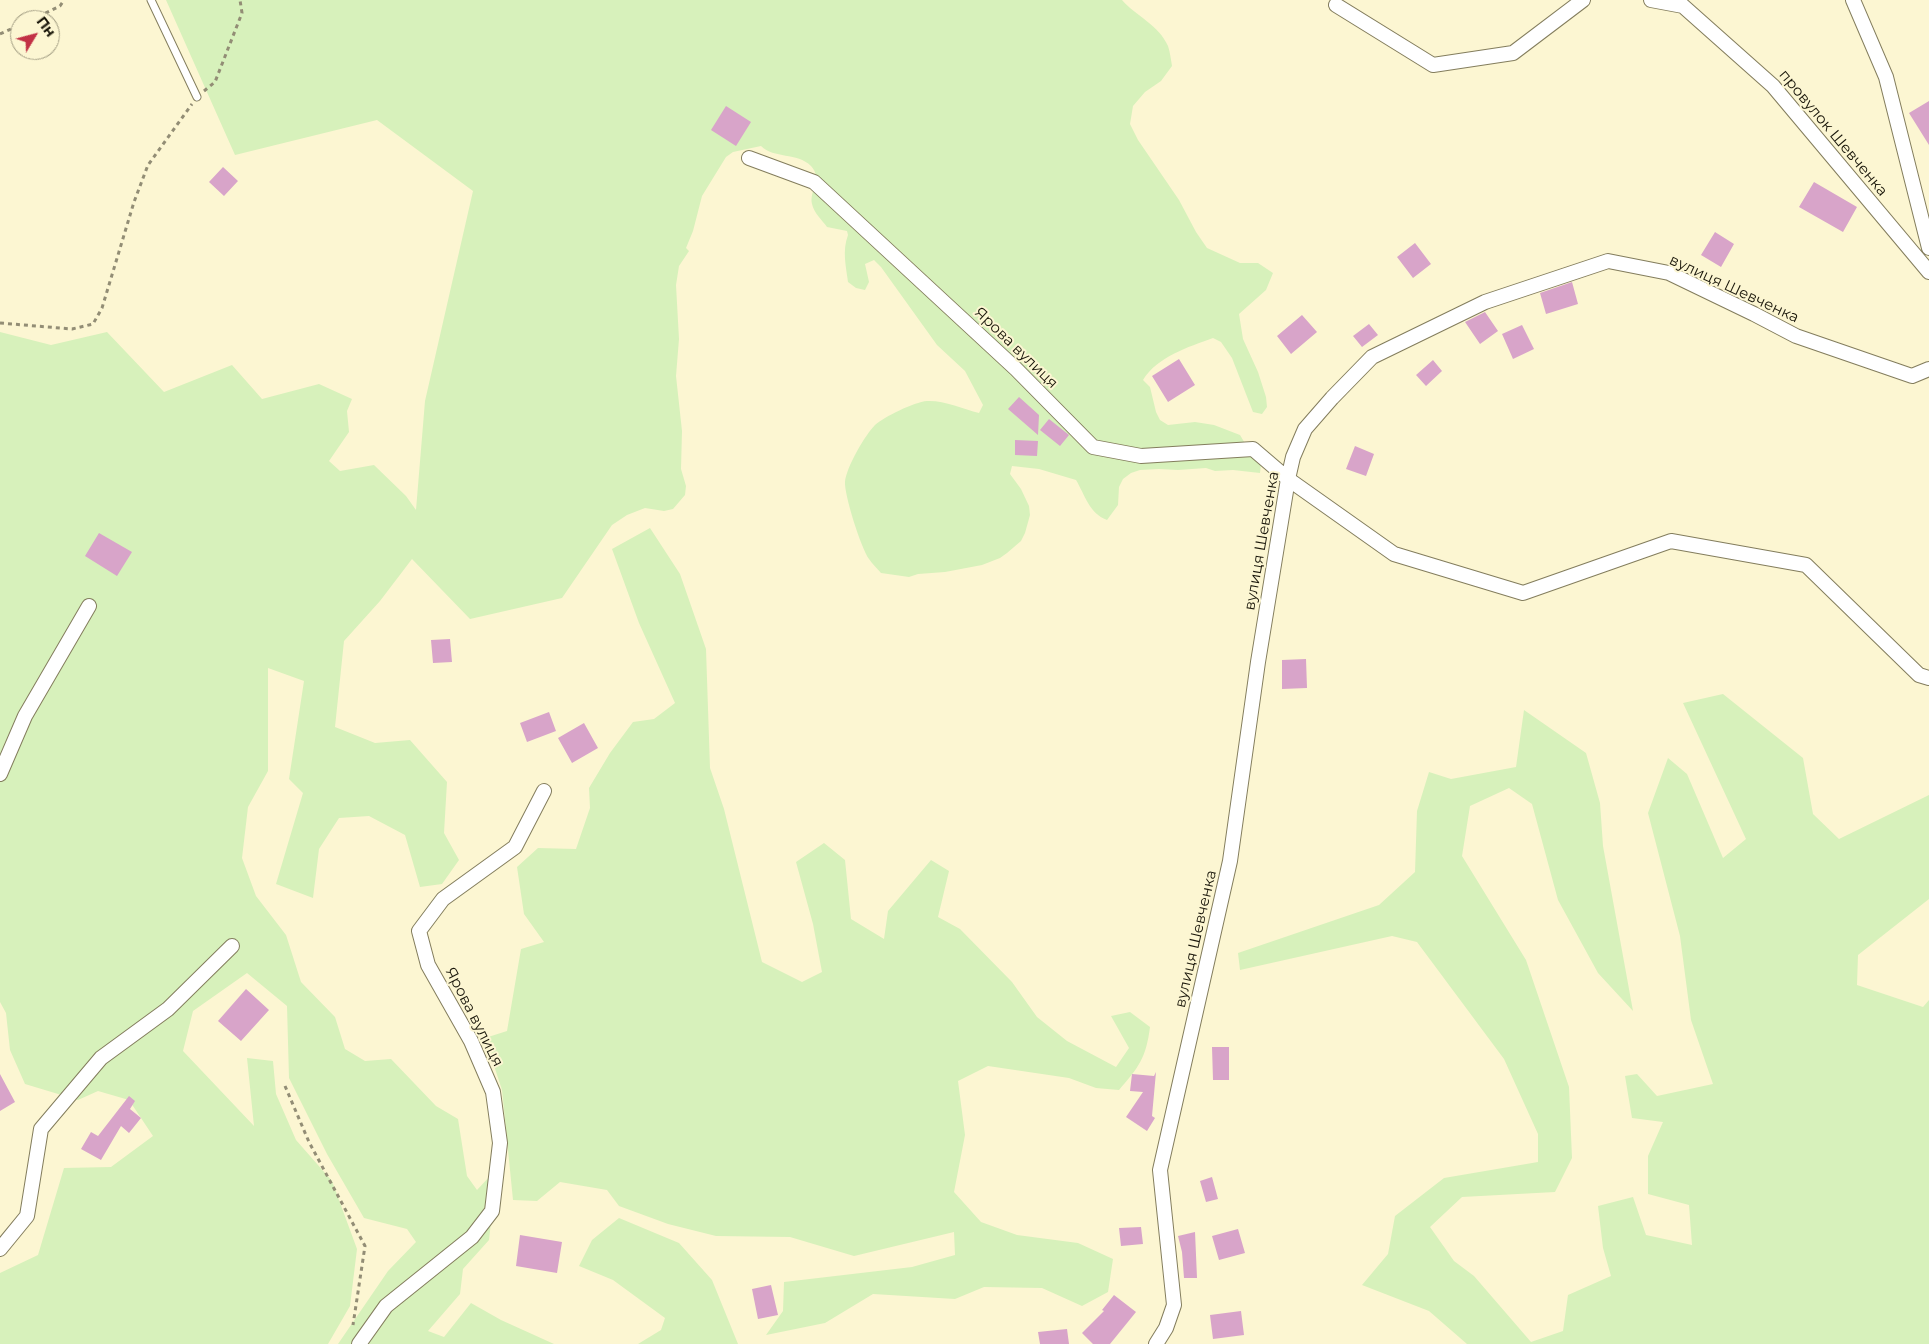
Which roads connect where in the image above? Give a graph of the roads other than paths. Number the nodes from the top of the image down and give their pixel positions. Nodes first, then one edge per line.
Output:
1 (152, 0) edge
2 (1583, 0) edge
3 (1651, 0) edge
4 (1853, 0) edge
5 (1336, 5) dead end
6 (197, 97) road end
7 (749, 158) dead end
8 (1929, 248) edge
9 (1929, 272) edge
10 (1929, 369) edge
11 (1288, 479) junction
12 (89, 606) dead end
13 (1929, 678) edge
14 (0, 774) edge
15 (544, 791) dead end
16 (232, 946) dead end
17 (0, 1249) edge
18 (355, 1339) edge
19 (1156, 1344) edge

1 - 6 lane
2 - 5 street
3 - 9 street, провулок Шевченка
4 - 8 street
7 - 11 street, Ярова вулиця
10 - 11 street, вулиця Шевченка
11 - 13 street, Ярова вулиця
11 - 19 street, вулиця Шевченка
12 - 14 street
15 - 18 street, Ярова вулиця
16 - 17 street

